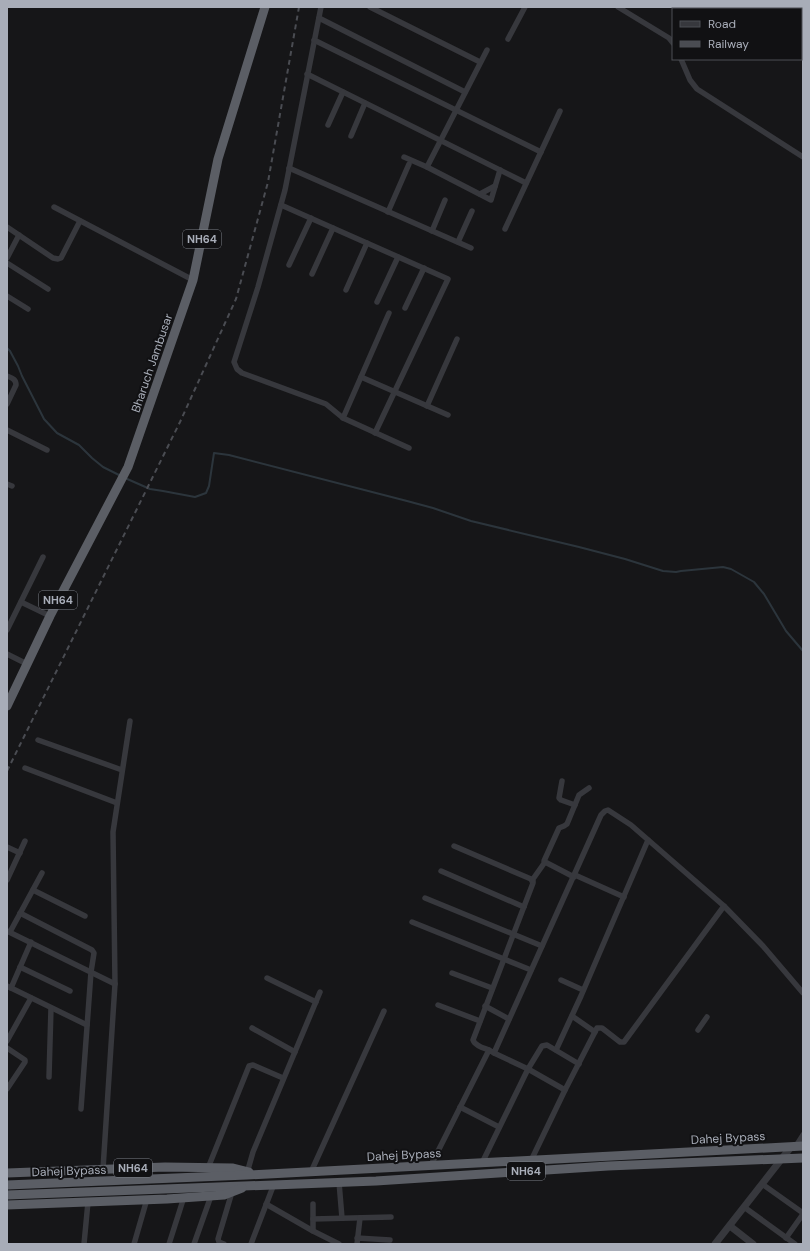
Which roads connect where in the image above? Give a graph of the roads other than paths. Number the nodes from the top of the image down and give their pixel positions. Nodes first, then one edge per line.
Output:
1 (265, 7) edge
2 (321, 7) edge
3 (370, 7) edge
4 (525, 7) edge
5 (618, 7) edge
6 (319, 18) junction
7 (508, 38) dead end
8 (314, 40) junction
9 (672, 42) edge
10 (487, 50) dead end
11 (681, 60) edge
12 (480, 62) junction
13 (307, 74) junction
14 (343, 92) junction
15 (466, 92) junction
16 (365, 103) junction
17 (456, 110) junction
18 (560, 111) dead end
19 (328, 125) dead end
20 (351, 136) dead end
21 (441, 140) junction
22 (541, 152) junction
23 (404, 157) dead end
24 (803, 157) edge
25 (409, 164) dead end
26 (427, 167) junction
27 (289, 168) junction
28 (500, 170) junction
29 (526, 183) junction
30 (495, 186) junction
31 (480, 194) junction
32 (445, 200) dead end
33 (281, 205) junction
34 (54, 206) dead end
35 (472, 211) dead end
36 (388, 212) junction
37 (311, 218) junction
38 (80, 221) junction
39 (7, 227) edge
40 (333, 228) junction
41 (504, 229) dead end
42 (432, 231) junction
43 (19, 235) junction
44 (458, 242) junction
45 (367, 243) junction
46 (471, 248) dead end
47 (398, 257) junction
48 (7, 258) edge
49 (7, 263) edge
50 (289, 265) dead end
51 (424, 268) junction
52 (312, 274) dead end
53 (193, 280) junction
54 (48, 289) dead end
55 (346, 290) dead end
56 (7, 296) edge
57 (377, 302) dead end
58 (405, 308) dead end
59 (28, 309) dead end
60 (389, 313) dead end
61 (457, 339) dead end
62 (7, 376) edge
63 (361, 377) junction
64 (394, 392) junction
65 (7, 404) edge
66 (427, 406) junction
67 (448, 415) dead end
68 (343, 418) junction
69 (7, 430) edge
70 (376, 433) junction
71 (409, 448) dead end
72 (47, 450) dead end
73 (43, 557) dead end
74 (21, 602) junction
75 (50, 616) junction
76 (7, 630) edge
77 (7, 654) edge
78 (27, 664) junction
79 (7, 706) edge
80 (130, 721) dead end
81 (38, 740) dead end
82 (24, 768) dead end
83 (122, 770) junction
84 (562, 781) dead end
85 (589, 788) dead end
86 (117, 803) junction
87 (575, 805) junction
88 (648, 840) junction
89 (25, 841) dead end
90 (7, 846) edge
91 (454, 846) dead end
92 (20, 853) junction
93 (545, 862) junction
94 (7, 863) edge
95 (14, 866) junction
96 (42, 872) dead end
97 (441, 872) dead end
98 (574, 876) junction
99 (7, 880) edge
100 (533, 881) junction
101 (33, 890) junction
102 (624, 897) junction
103 (425, 898) dead end
104 (724, 906) junction
105 (524, 907) junction
106 (20, 913) junction
107 (84, 916) dead end
108 (412, 922) dead end
109 (9, 932) edge
110 (513, 934) junction
111 (31, 942) junction
112 (542, 946) junction
113 (503, 960) junction
114 (20, 967) junction
115 (531, 970) junction
116 (91, 972) junction
117 (452, 973) dead end
118 (267, 978) dead end
119 (561, 980) dead end
120 (115, 984) junction
121 (8, 988) edge
122 (492, 988) junction
123 (584, 990) junction
124 (70, 991) dead end
125 (320, 992) dead end
126 (803, 993) edge
127 (31, 998) junction
128 (316, 1002) junction
129 (438, 1005) dead end
130 (485, 1006) junction
131 (51, 1008) junction
132 (384, 1011) dead end
133 (572, 1016) junction
134 (707, 1017) dead end
135 (509, 1019) junction
136 (480, 1021) junction
137 (87, 1025) junction
138 (252, 1028) dead end
139 (698, 1030) dead end
140 (595, 1032) junction
141 (7, 1041) edge
142 (7, 1048) edge
143 (556, 1050) junction
144 (492, 1051) junction
145 (295, 1052) junction
146 (579, 1064) junction
147 (528, 1069) junction
148 (7, 1077) edge
149 (49, 1077) dead end
150 (283, 1078) junction
151 (14, 1081) junction
152 (8, 1086) edge
153 (565, 1090) junction
154 (460, 1107) junction
155 (81, 1109) dead end
156 (499, 1127) junction
157 (803, 1135) edge
158 (797, 1146) edge
159 (803, 1158) edge
160 (531, 1159) junction
161 (781, 1159) junction
162 (482, 1163) junction
163 (431, 1166) junction
164 (208, 1168) junction
165 (103, 1169) junction
166 (526, 1171) junction
167 (311, 1172) junction
168 (7, 1173) edge
169 (247, 1173) junction
170 (262, 1174) junction
171 (339, 1182) junction
172 (269, 1184) junction
173 (762, 1184) junction
174 (7, 1185) edge
175 (248, 1185) junction
176 (232, 1192) junction
177 (7, 1195) edge
178 (211, 1196) junction
179 (184, 1198) junction
180 (147, 1199) junction
181 (88, 1202) junction
182 (266, 1204) junction
183 (313, 1204) dead end
184 (7, 1205) edge
185 (744, 1207) junction
186 (803, 1213) edge
187 (391, 1217) dead end
188 (342, 1218) junction
189 (360, 1218) junction
190 (313, 1219) junction
191 (730, 1226) junction
192 (313, 1231) junction
193 (786, 1238) junction
194 (390, 1240) dead end
195 (357, 1241) edge
196 (217, 1242) edge
197 (84, 1244) edge
198 (134, 1244) edge
199 (169, 1244) edge
200 (194, 1244) edge
201 (224, 1244) edge
202 (251, 1244) edge
203 (338, 1244) edge
204 (715, 1244) edge
205 (753, 1244) edge
206 (795, 1244) edge

1 - 53 highway, Bharuch Jambusar / NH64
2 - 6 street
3 - 12 street
4 - 7 street
5 - 9 street
6 - 8 street
6 - 15 street
8 - 13 street
8 - 17 street
10 - 12 street
11 - 24 street
12 - 15 street
13 - 14 street
13 - 27 street
14 - 16 street
14 - 19 street
15 - 17 street
16 - 20 street
16 - 21 street
17 - 21 street
17 - 22 street
18 - 22 street
21 - 26 street
21 - 28 street
22 - 29 street
23 - 26 street
25 - 36 street
26 - 31 street
27 - 33 street
27 - 36 street
28 - 29 street
28 - 30 street
29 - 41 street
30 - 31 street
30 - 31 street
32 - 42 street
33 - 37 street
33 - 68 street
34 - 38 street
35 - 44 street
36 - 42 street
37 - 40 street
37 - 50 street
38 - 43 street
38 - 53 street
39 - 43 street
40 - 45 street
40 - 52 street
42 - 44 street
43 - 48 street
44 - 46 street
45 - 47 street
45 - 55 street
47 - 51 street
47 - 57 street
49 - 54 street
51 - 58 street
51 - 64 street
53 - 75 highway, Bharuch Jambusar / NH64
56 - 59 street
60 - 63 street
61 - 66 street
62 - 65 street
63 - 64 street
63 - 68 street
64 - 66 street
64 - 70 street
66 - 67 street
68 - 70 street
69 - 72 street
70 - 71 street
73 - 74 street
74 - 75 street
74 - 76 street
75 - 78 highway, Bharuch Jambusar / NH64
77 - 78 street
78 - 79 highway, Bharuch Jambusar / NH64
80 - 83 street
81 - 83 street
82 - 86 street
83 - 86 street
84 - 87 street
85 - 87 street
86 - 120 street
87 - 93 street
88 - 98 street
88 - 102 street
88 - 104 street
89 - 92 street
90 - 92 street
91 - 100 street
92 - 95 street
93 - 98 street
93 - 100 street
94 - 95 street
95 - 99 street
96 - 101 street
97 - 105 street
98 - 102 street
98 - 112 street
100 - 105 street
101 - 106 street
101 - 107 street
102 - 123 street
103 - 110 street
104 - 126 street
104 - 140 street
105 - 110 street
106 - 109 street
106 - 116 street
108 - 113 street
109 - 111 street
110 - 112 street
110 - 113 street
111 - 114 street
111 - 116 street
112 - 115 street
113 - 115 street
113 - 122 street
114 - 121 street
114 - 124 street
115 - 135 street
116 - 120 street
116 - 137 street
117 - 122 street
118 - 128 street
119 - 123 street
120 - 165 street
121 - 127 street
122 - 130 street
123 - 133 street
125 - 128 street
127 - 131 street
127 - 141 street
128 - 145 street
129 - 136 street
130 - 135 street
130 - 136 street
131 - 137 street
131 - 149 street
132 - 167 street
133 - 140 street
133 - 143 street
134 - 139 street
135 - 144 street
136 - 144 street
137 - 155 street
138 - 145 street
140 - 146 street
142 - 151 street
143 - 146 street
143 - 147 street
144 - 147 street
144 - 154 street
145 - 150 street
146 - 153 street
147 - 153 street
147 - 156 street
148 - 151 street
150 - 164 street
150 - 169 street
151 - 152 street
153 - 160 street
154 - 156 street
154 - 163 street
156 - 162 street
157 - 158 street
158 - 160 highway, Dahej Bypass / NH64
158 - 161 street
159 - 161 highway, Dahej Bypass / NH64
160 - 162 highway, Dahej Bypass / NH64
160 - 166 street
161 - 166 highway, Dahej Bypass / NH64
161 - 173 street
162 - 163 highway, Dahej Bypass / NH64
163 - 167 highway, Dahej Bypass / NH64
164 - 165 highway, NH64
164 - 169 highway, NH64
165 - 168 highway, NH64
166 - 171 highway, Dahej Bypass / NH64
167 - 170 highway, Dahej Bypass / NH64
169 - 170 highway, NH64
169 - 174 highway, Dahej Bypass
170 - 172 highway
171 - 172 highway, Dahej Bypass / NH64
171 - 188 street
172 - 175 highway, Dahej Bypass / NH64
172 - 182 street
173 - 185 street
173 - 186 street
175 - 176 highway, NH64
175 - 177 highway, Dahej Bypass
176 - 178 highway, NH64
176 - 196 street
178 - 179 highway, NH64
178 - 200 street
179 - 180 highway, NH64
179 - 199 street
180 - 181 highway, NH64
180 - 198 street
181 - 184 highway, NH64
181 - 197 street
182 - 192 street
182 - 202 street
183 - 190 street
185 - 191 street
185 - 193 street
186 - 193 street
187 - 189 street
188 - 189 street
188 - 190 street
189 - 195 street
190 - 192 street
191 - 204 street
191 - 205 street
192 - 203 street
193 - 206 street
194 - 195 street
196 - 201 street

